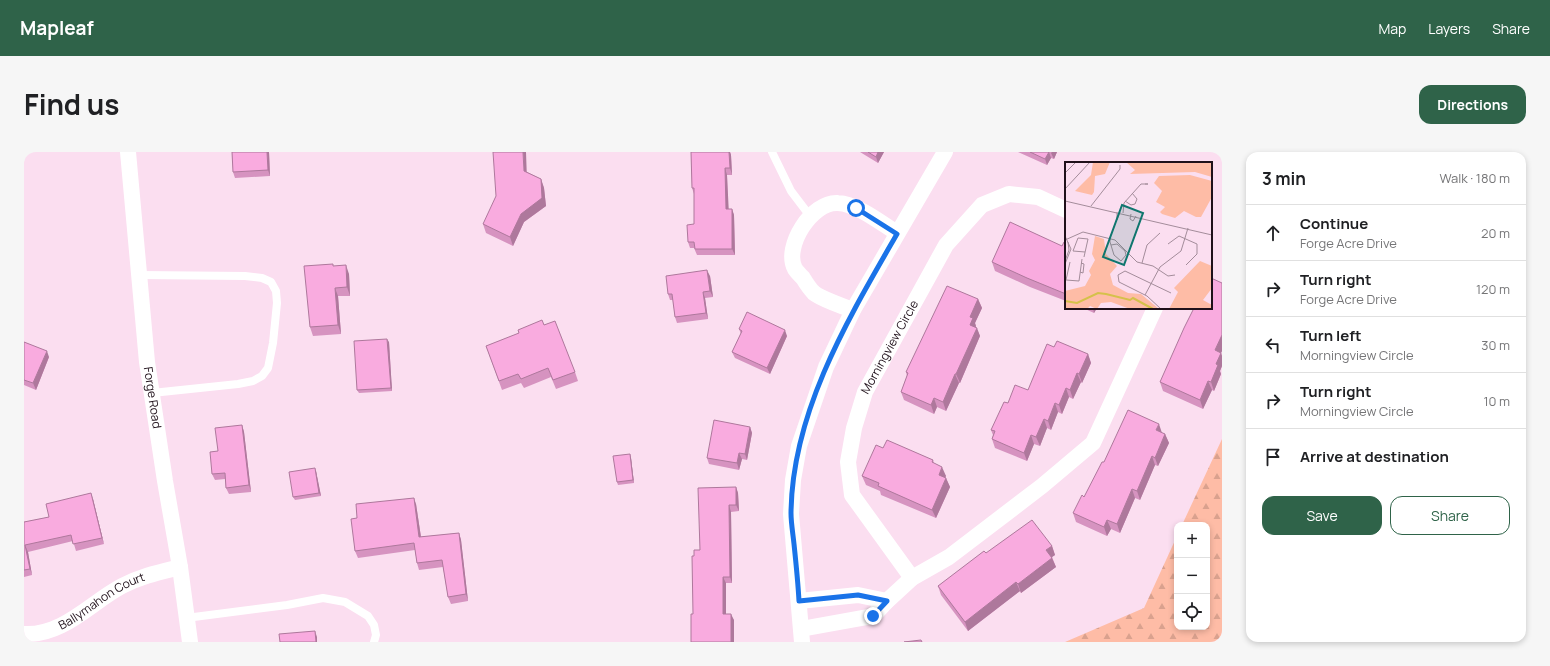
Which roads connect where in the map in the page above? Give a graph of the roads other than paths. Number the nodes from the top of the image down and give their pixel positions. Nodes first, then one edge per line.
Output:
1 (128, 152) edge
2 (772, 152) edge
3 (945, 152) edge
4 (1065, 210) edge
5 (810, 216) junction
6 (897, 234) junction
7 (140, 275) junction
8 (1155, 309) edge
9 (853, 310) junction
10 (152, 393) junction
11 (180, 567) junction
12 (912, 578) junction
13 (799, 601) junction
14 (887, 601) junction
15 (186, 618) junction
16 (24, 634) edge
17 (802, 636) edge
18 (190, 642) edge
19 (374, 642) edge

1 - 7 street, Forge Road
2 - 5 lane
3 - 6 street
4 - 12 street, Morningview Circle
5 - 6 street
5 - 9 street
6 - 9 street
7 - 10 street, Forge Road
7 - 10 lane
8 - 12 street
9 - 13 street
10 - 11 street, Forge Road
11 - 15 street, Forge Road
11 - 16 street, Ballymahon Court
12 - 14 street
13 - 14 street
13 - 17 street
14 - 17 street
15 - 18 street, Forge Road
15 - 19 lane

